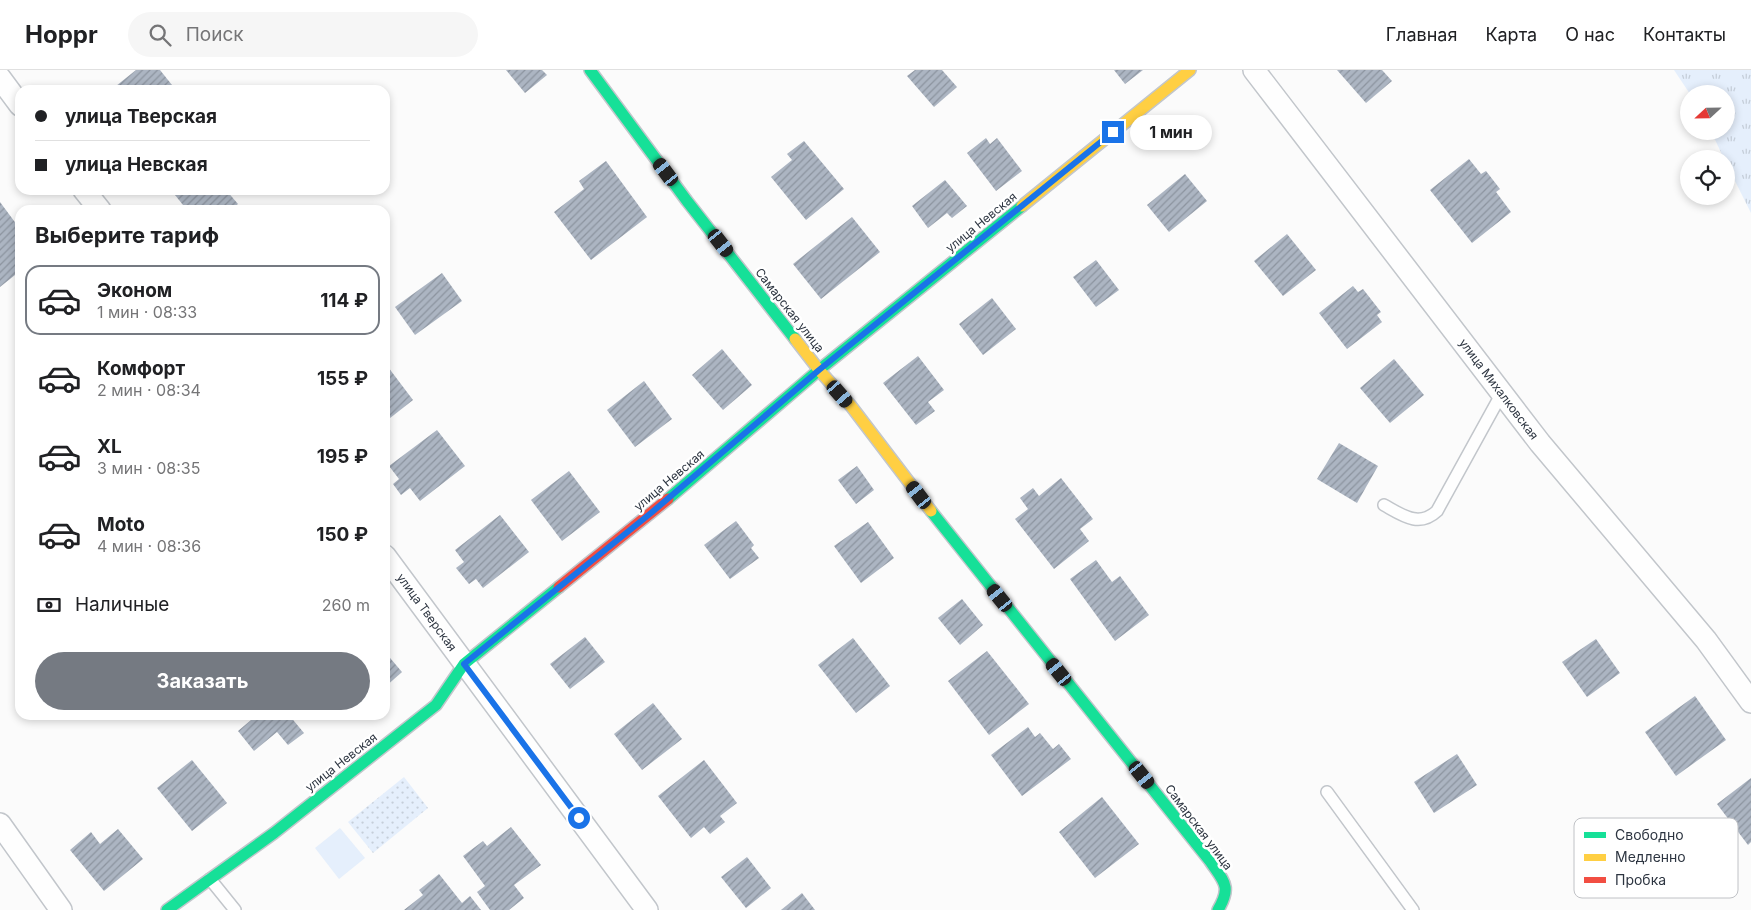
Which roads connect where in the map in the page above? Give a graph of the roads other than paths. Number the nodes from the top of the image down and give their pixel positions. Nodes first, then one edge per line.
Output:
1 (590, 70) edge
2 (1190, 70) edge
3 (1254, 70) edge
4 (0, 78) edge
5 (15, 98) edge
6 (88, 195) edge
7 (96, 205) edge
8 (819, 370) junction
9 (1502, 393) junction
10 (1384, 505) dead end
11 (390, 563) edge
12 (464, 664) junction
13 (1751, 702) edge
14 (1327, 792) dead end
15 (0, 824) edge
16 (210, 879) junction
17 (61, 910) edge
18 (167, 910) edge
19 (235, 910) edge
20 (647, 910) edge
21 (1218, 910) edge
22 (1413, 910) edge

1 - 8 street, Самарская улица
2 - 8 street, улица Невская
3 - 9 street, улица Михалковская
4 - 5 street
6 - 7 street
8 - 12 street, улица Невская
8 - 21 street, Самарская улица
9 - 10 lane
9 - 13 street, улица Михалковская
11 - 12 street, улица Тверская
12 - 16 street, улица Невская
12 - 20 street, улица Тверская
14 - 22 lane
15 - 17 street
16 - 18 street, улица Невская
16 - 19 lane

